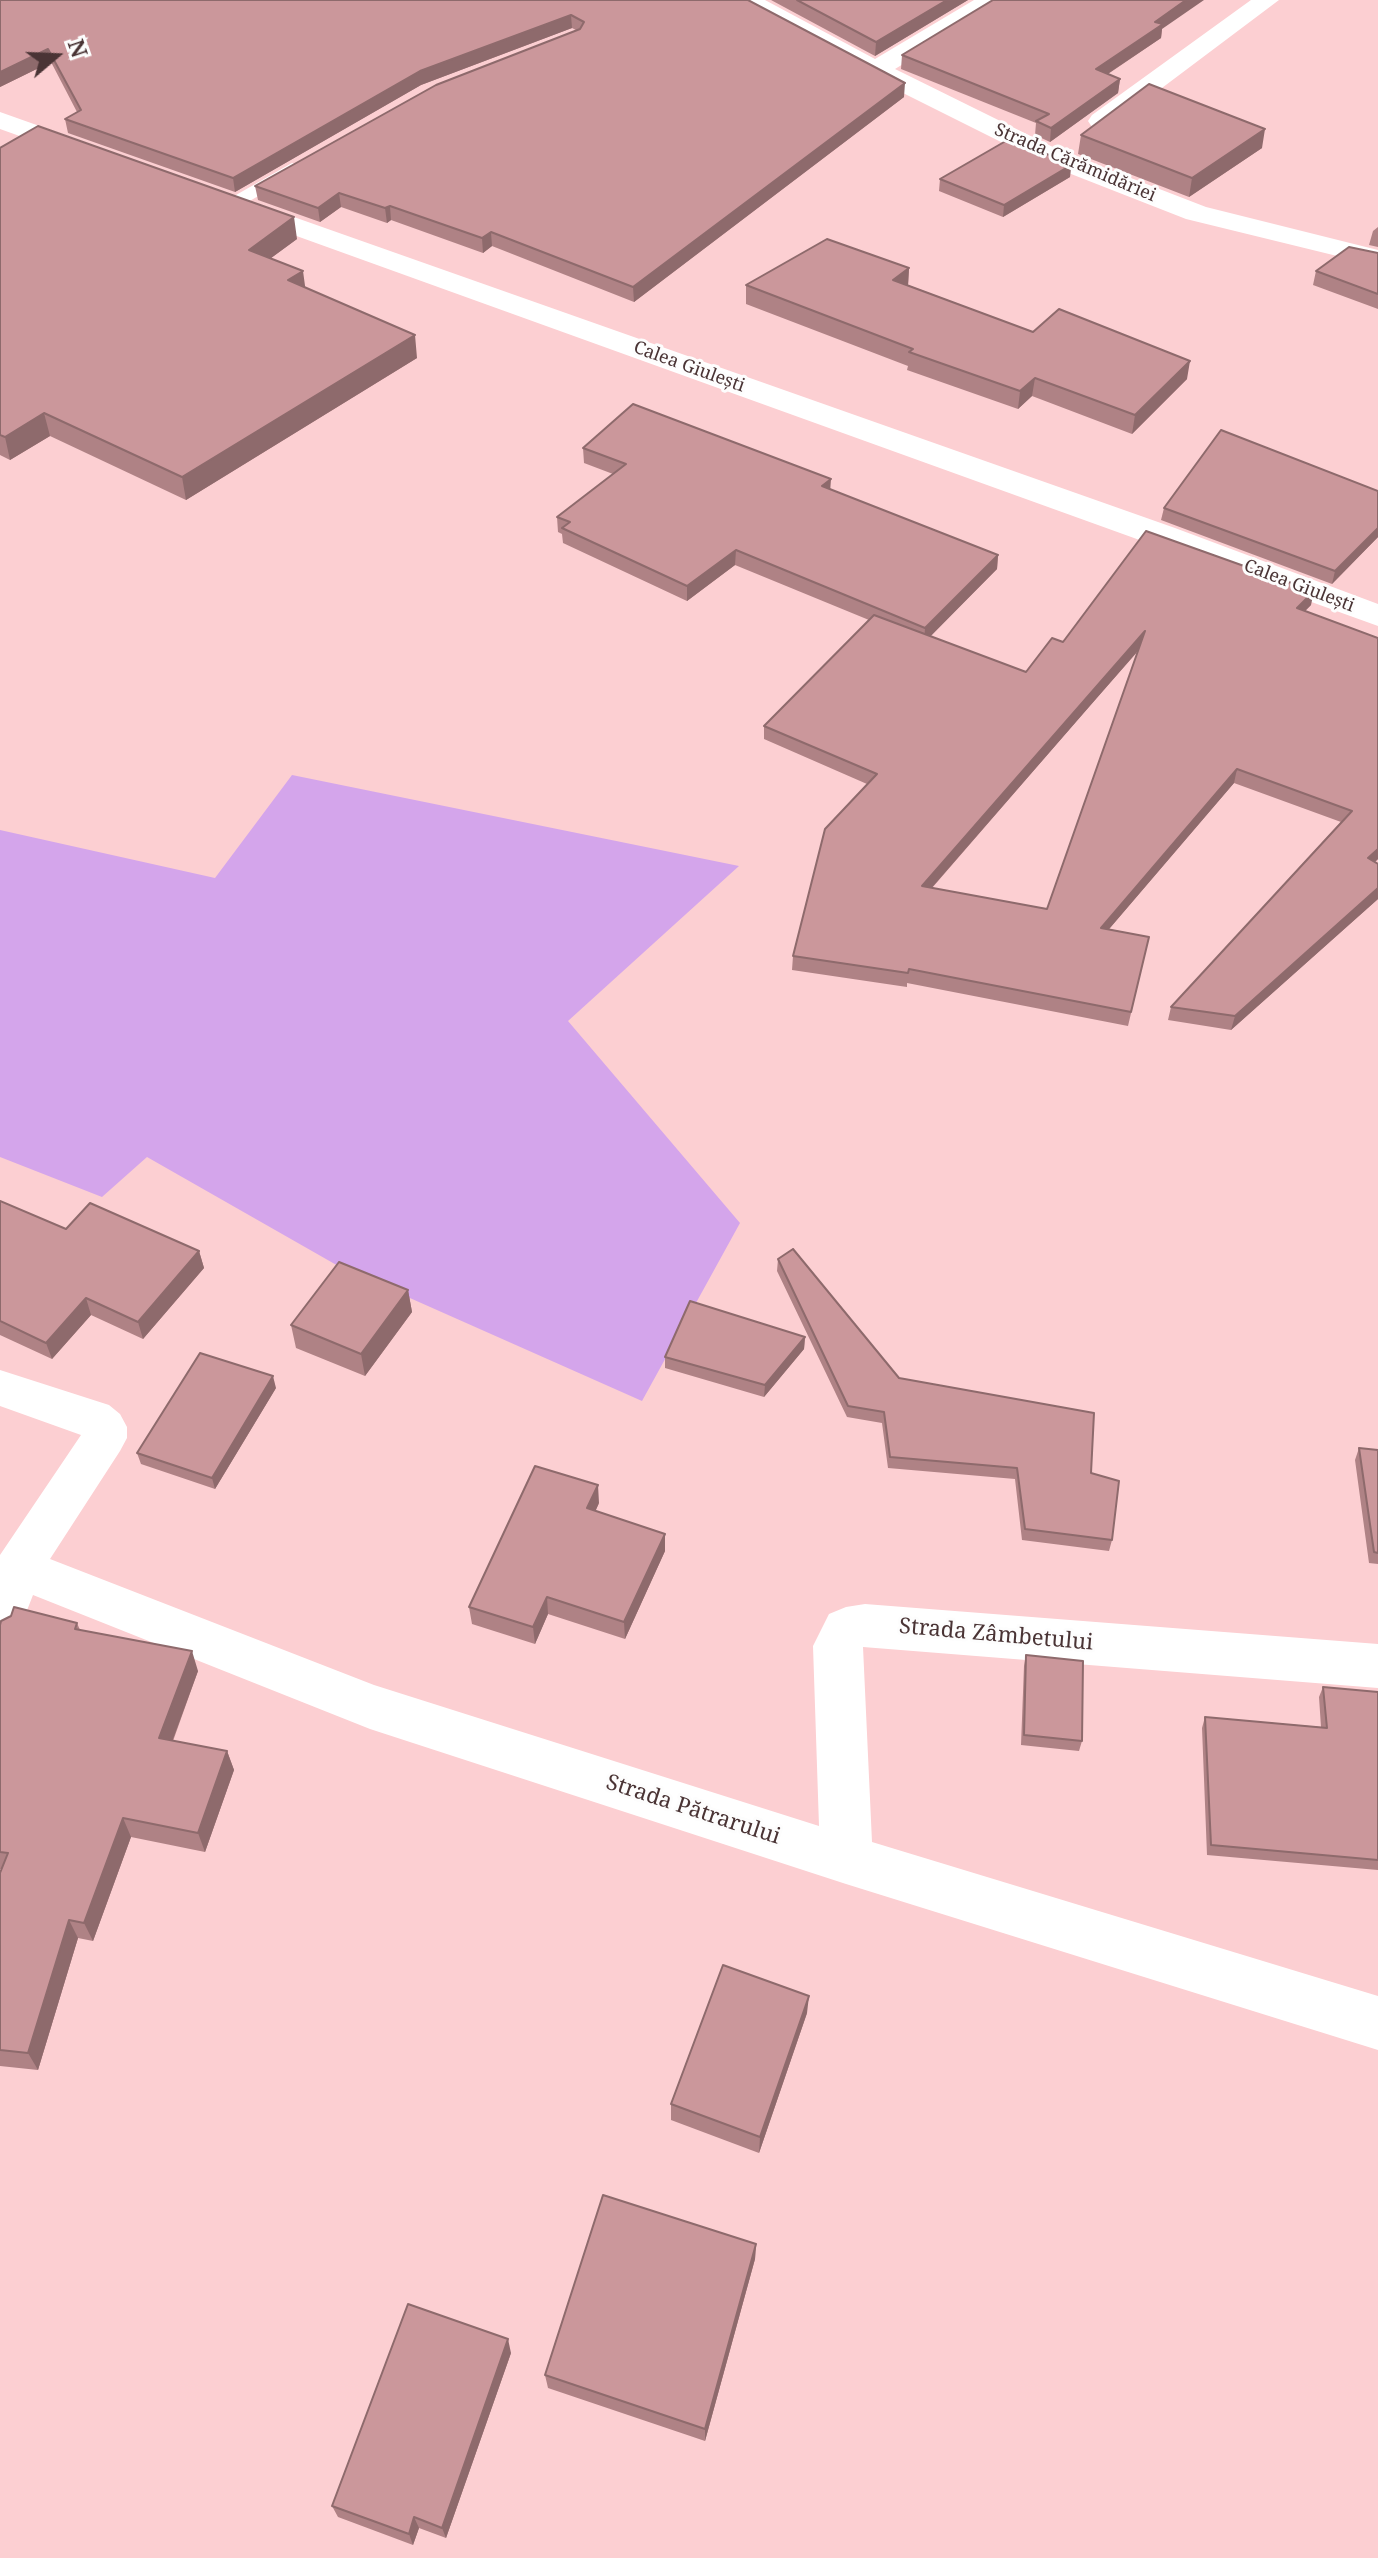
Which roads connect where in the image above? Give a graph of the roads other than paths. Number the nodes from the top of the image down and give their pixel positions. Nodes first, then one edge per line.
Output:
1 (747, 0) edge
2 (991, 0) edge
3 (1267, 0) edge
4 (876, 70) junction
5 (0, 120) edge
6 (1052, 157) junction
7 (311, 159) edge
8 (116, 162) edge
9 (203, 193) edge
10 (232, 203) junction
11 (1378, 258) edge
12 (1378, 616) edge
13 (0, 1388) edge
14 (18, 1568) junction
15 (0, 1621) edge
16 (1378, 1666) edge
17 (846, 1859) junction
18 (1378, 2023) edge

1 - 4 street, Strada Cărămidăriei
2 - 4 street
3 - 6 street
4 - 6 street, Strada Cărămidăriei
5 - 8 street
6 - 11 street, Strada Cărămidăriei
7 - 10 lane
9 - 10 street, Calea Giulești
10 - 12 street, Calea Giulești
13 - 14 street
14 - 15 street
14 - 17 street, Strada Pătrarului
16 - 17 street, Strada Zâmbetului
17 - 18 street, Strada Pătrarului

